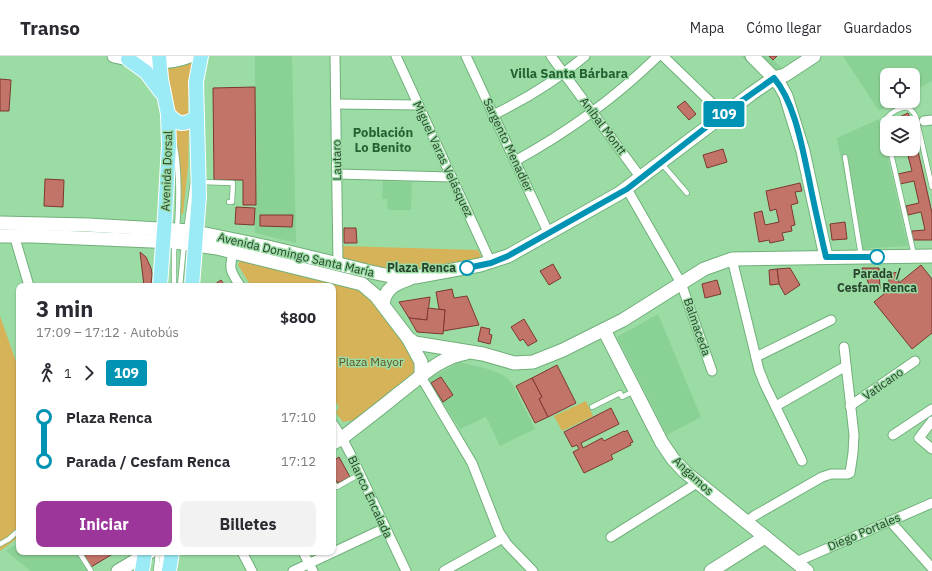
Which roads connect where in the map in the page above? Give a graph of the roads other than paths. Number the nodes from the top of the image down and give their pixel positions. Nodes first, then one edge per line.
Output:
1 (114, 56) edge
2 (190, 56) edge
3 (201, 56) edge
4 (335, 56) edge
5 (396, 56) edge
6 (466, 56) edge
7 (551, 56) edge
8 (585, 56) edge
9 (658, 56) edge
10 (663, 56) edge
11 (752, 56) edge
12 (809, 56) edge
13 (128, 59) junction
14 (159, 59) edge
15 (564, 73) junction
16 (774, 78) junction
17 (165, 98) junction
18 (336, 104) junction
19 (418, 105) junction
20 (593, 112) junction
21 (168, 114) junction
22 (723, 114) junction
23 (493, 115) junction
24 (888, 116) edge
25 (915, 116) edge
26 (197, 118) junction
27 (920, 134) edge
28 (197, 147) junction
29 (892, 156) edge
30 (845, 157) dead end
31 (515, 161) junction
32 (660, 163) junction
33 (337, 174) junction
34 (451, 177) junction
35 (642, 178) junction
36 (199, 182) junction
37 (932, 187) edge
38 (627, 189) junction
39 (687, 193) dead end
40 (229, 202) dead end
41 (0, 223) edge
42 (549, 234) junction
43 (14, 235) junction
44 (0, 236) edge
45 (180, 237) junction
46 (233, 252) junction
47 (932, 256) edge
48 (826, 257) junction
49 (861, 257) junction
50 (914, 257) junction
51 (732, 259) junction
52 (491, 263) junction
53 (338, 264) junction
54 (415, 278) junction
55 (28, 283) edge
56 (161, 283) edge
57 (174, 283) edge
58 (180, 283) edge
59 (191, 283) edge
60 (238, 283) edge
61 (681, 283) junction
62 (383, 305) junction
63 (831, 320) dead end
64 (604, 330) junction
65 (408, 338) junction
66 (844, 347) dead end
67 (471, 352) junction
68 (756, 357) junction
69 (915, 361) dead end
70 (846, 366) junction
71 (712, 372) dead end
72 (421, 377) junction
73 (635, 391) junction
74 (776, 406) junction
75 (850, 406) junction
76 (592, 407) dead end
77 (932, 409) edge
78 (932, 421) edge
79 (892, 435) dead end
80 (338, 441) edge
81 (932, 449) edge
82 (802, 461) dead end
83 (360, 474) junction
84 (697, 483) junction
85 (336, 486) edge
86 (932, 503) edge
87 (890, 521) junction
88 (746, 522) junction
89 (385, 528) junction
90 (16, 533) edge
91 (612, 537) dead end
92 (765, 537) junction
93 (502, 538) junction
94 (0, 544) edge
95 (336, 554) edge
96 (81, 555) edge
97 (144, 555) edge
98 (146, 555) edge
99 (158, 555) edge
100 (163, 555) edge
101 (172, 555) edge
102 (244, 555) edge
103 (305, 555) edge
104 (334, 555) edge
105 (796, 562) junction
106 (311, 567) edge
107 (932, 568) edge
108 (91, 571) edge
109 (118, 571) edge
110 (142, 571) edge
111 (156, 571) edge
112 (160, 571) edge
113 (169, 571) edge
114 (252, 571) edge
115 (293, 571) edge
116 (406, 571) edge
117 (444, 571) edge
118 (533, 571) edge
119 (711, 571) edge
120 (807, 571) edge

1 - 13 main road
2 - 14 main road
3 - 26 main road, Avenida Dorsal
4 - 18 street, Lautaro
5 - 19 street, Miguel Varas Velásquez
6 - 23 street, Sargento Menadier
7 - 15 street, Aníbal Montt
8 - 15 street
9 - 20 street
10 - 22 street
11 - 16 main road
12 - 16 main road, Avenida Domingo Santa María
13 - 14 main road
13 - 17 main road
14 - 17 main road, Avenida Dorsal
15 - 20 street, Aníbal Montt
15 - 23 street
16 - 22 main road, Avenida Domingo Santa María
16 - 48 main road
17 - 21 main road, Avenida Dorsal
18 - 19 street
18 - 33 street, Lautaro
19 - 34 street, Miguel Varas Velásquez
20 - 31 street
20 - 35 street, Aníbal Montt
21 - 26 main road
21 - 45 main road, Avenida Dorsal
22 - 32 main road, Avenida Domingo Santa María
23 - 31 street, Sargento Menadier
24 - 25 lane
26 - 28 main road, Avenida Dorsal
27 - 37 lane
28 - 36 main road, Avenida Dorsal
28 - 45 lane
29 - 50 lane
30 - 49 lane
31 - 42 street, Sargento Menadier
32 - 35 main road, Avenida Domingo Santa María
32 - 39 lane
33 - 34 street
33 - 53 street, Lautaro
34 - 52 street, Miguel Varas Velásquez
35 - 38 main road, Avenida Domingo Santa María
36 - 40 lane
36 - 45 main road, Avenida Dorsal
38 - 42 main road, Avenida Domingo Santa María
38 - 61 street
41 - 45 main road, Avenida Domingo Santa María
42 - 52 main road, Avenida Domingo Santa María
43 - 44 main road, Avenida Domingo Santa María
43 - 45 main road, Avenida Domingo Santa María
43 - 55 street
45 - 46 main road, Avenida Domingo Santa María
45 - 53 main road, Avenida Domingo Santa María
45 - 56 main road, Avenida Dorsal
45 - 57 lane
45 - 58 lane
45 - 59 main road, Avenida Dorsal
46 - 60 street
46 - 62 main road, Avenida Domingo Santa María
47 - 50 main road
48 - 49 main road
48 - 51 main road
49 - 50 main road
51 - 61 main road
51 - 68 street
52 - 54 main road, Avenida Domingo Santa María
53 - 54 main road, Avenida Domingo Santa María
54 - 62 main road
61 - 64 main road
61 - 71 street, Balmaceda
62 - 65 main road, Avenida Domingo Santa María
63 - 68 street
64 - 67 main road
64 - 73 main road, Angamos
65 - 67 main road
65 - 72 main road, Avenida Domingo Santa María
66 - 70 street
67 - 72 main road
68 - 74 street
69 - 75 street, Vaticano
70 - 74 street
70 - 75 street
72 - 80 main road
72 - 93 street
73 - 76 lane
73 - 84 main road, Angamos
74 - 82 street
75 - 88 street
77 - 79 street
78 - 81 street
80 - 83 street, Blanco Encalada
83 - 85 lane
83 - 89 street, Blanco Encalada
84 - 88 main road, Angamos
84 - 91 street
86 - 87 street, Diego Portales
87 - 105 street, Diego Portales
87 - 107 street
88 - 92 main road, Angamos
89 - 95 street
89 - 116 street, Blanco Encalada
90 - 94 lane
92 - 105 main road, Angamos
92 - 119 main road
93 - 117 street
93 - 118 street
96 - 108 lane
97 - 109 main road
98 - 110 main road
99 - 111 lane
100 - 112 lane
101 - 113 main road
102 - 114 street
103 - 106 street
104 - 106 street
105 - 120 main road, Angamos
106 - 115 street

